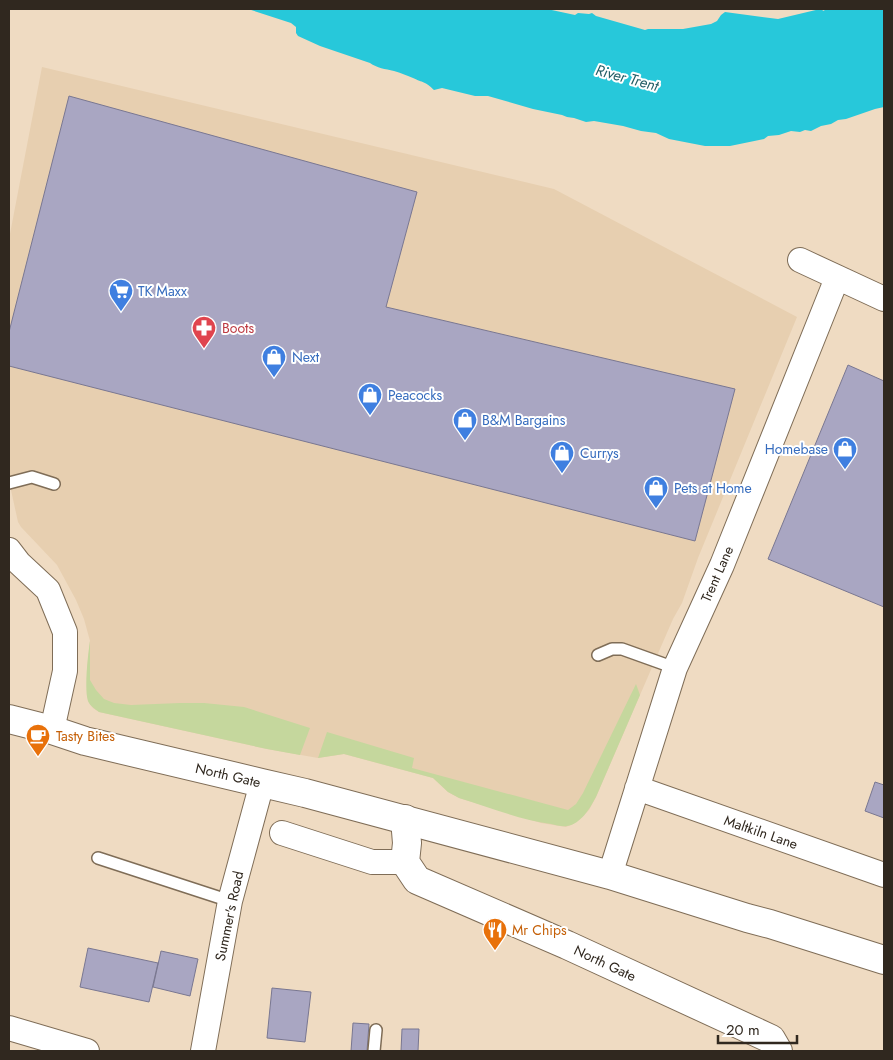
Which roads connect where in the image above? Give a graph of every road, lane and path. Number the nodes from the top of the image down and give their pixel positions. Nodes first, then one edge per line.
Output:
1 (800, 260) dead end
2 (837, 278) junction
3 (884, 299) edge
4 (9, 483) edge
5 (54, 484) dead end
6 (9, 550) edge
7 (598, 655) dead end
8 (675, 668) junction
9 (9, 719) edge
10 (52, 730) junction
11 (262, 783) junction
12 (637, 788) junction
13 (405, 819) junction
14 (282, 834) dead end
15 (98, 858) dead end
16 (405, 862) junction
17 (610, 875) junction
18 (884, 875) edge
19 (230, 901) junction
20 (884, 960) edge
21 (9, 1028) edge
22 (376, 1030) dead end
23 (87, 1051) edge
24 (203, 1051) edge
25 (374, 1051) edge
26 (778, 1051) edge

1 - 2 street
2 - 3 street
2 - 8 street, Trent Lane
4 - 5 lane
6 - 10 street
7 - 8 lane
8 - 12 street, Trent Lane
9 - 10 main road, North Gate
10 - 11 main road, North Gate
11 - 13 main road, North Gate
11 - 19 street, Summer's Road
12 - 17 street, Trent Lane
12 - 18 street, Maltkiln Lane
13 - 16 main road
13 - 17 main road, North Gate
14 - 16 street
15 - 19 lane
16 - 26 main road, North Gate
17 - 20 main road, North Gate
19 - 24 street, Summer's Road
21 - 23 street
22 - 25 lane

